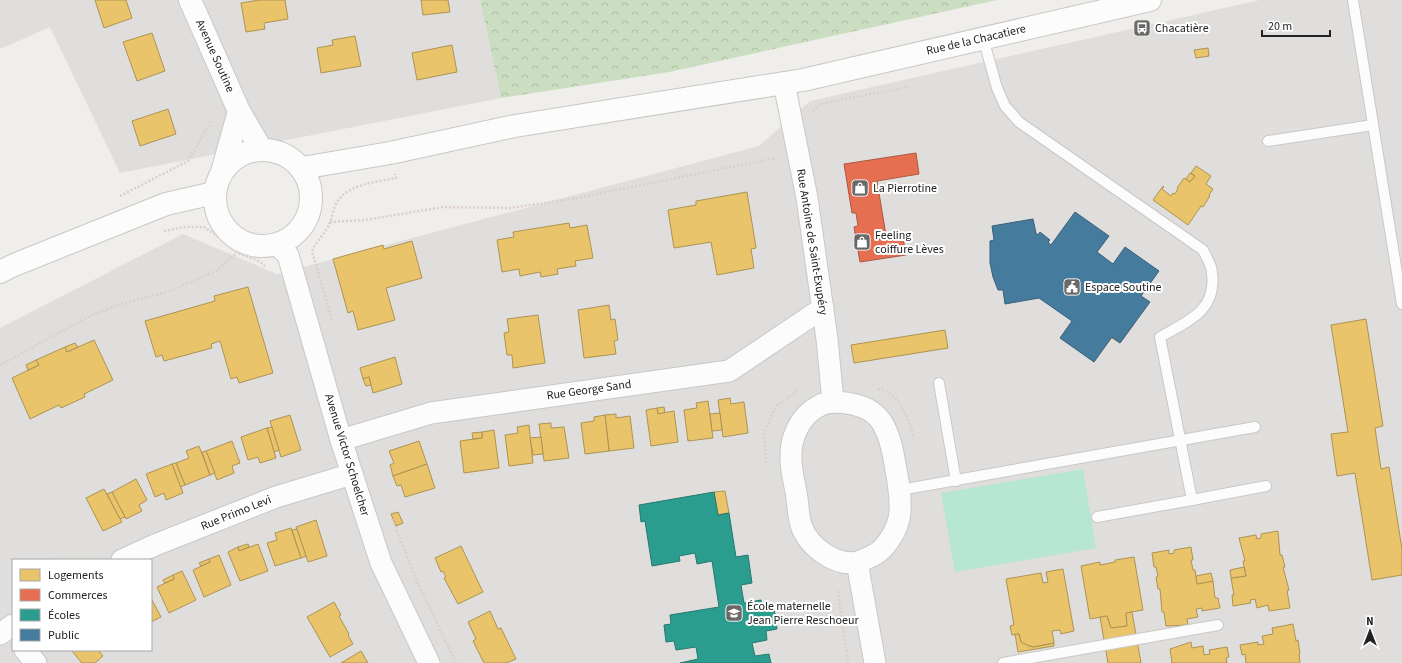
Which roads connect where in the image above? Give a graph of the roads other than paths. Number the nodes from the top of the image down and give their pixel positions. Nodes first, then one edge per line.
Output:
1 (190, 0) edge
2 (1150, 0) edge
3 (1353, 0) edge
4 (983, 38) junction
5 (793, 82) junction
6 (239, 111) junction
7 (1373, 124) junction
8 (1268, 141) dead end
9 (261, 149) junction
10 (302, 168) junction
11 (222, 172) junction
12 (214, 193) junction
13 (277, 244) junction
14 (0, 272) edge
15 (1402, 304) edge
16 (823, 308) junction
17 (939, 383) dead end
18 (833, 402) junction
19 (1255, 427) dead end
20 (1180, 439) junction
21 (341, 440) junction
22 (352, 474) junction
23 (956, 481) junction
24 (1266, 486) dead end
25 (900, 490) junction
26 (1192, 500) junction
27 (1097, 517) dead end
28 (124, 559) edge
29 (859, 571) junction
30 (1218, 625) dead end
31 (26, 651) edge
32 (36, 663) edge
33 (429, 663) edge
34 (875, 663) edge
35 (1003, 663) edge

1 - 6 street, Avenue Soutine
2 - 4 street, Rue de la Chacatiere
3 - 7 lane
4 - 5 street, Rue de la Chacatiere
4 - 20 lane
5 - 10 street, Rue de la Chacatiere
5 - 16 street, Rue Antoine de Saint-Exupéry
6 - 9 street, Avenue Soutine
6 - 11 street
7 - 8 lane
7 - 15 lane
9 - 10 street
9 - 11 street
10 - 13 street
11 - 12 street
12 - 13 street
12 - 14 street
13 - 21 street, Avenue Victor Schoelcher
16 - 18 street, Rue Antoine de Saint-Exupéry
16 - 21 street, Rue George Sand
17 - 23 lane
18 - 25 street
18 - 29 street
19 - 20 lane
20 - 23 lane
20 - 26 lane
21 - 22 street, Avenue Victor Schoelcher
22 - 28 street, Rue Primo Levi
22 - 33 street, Avenue Victor Schoelcher
23 - 25 lane
24 - 26 lane
25 - 29 street
26 - 27 lane
29 - 34 street
30 - 35 lane
31 - 32 street

